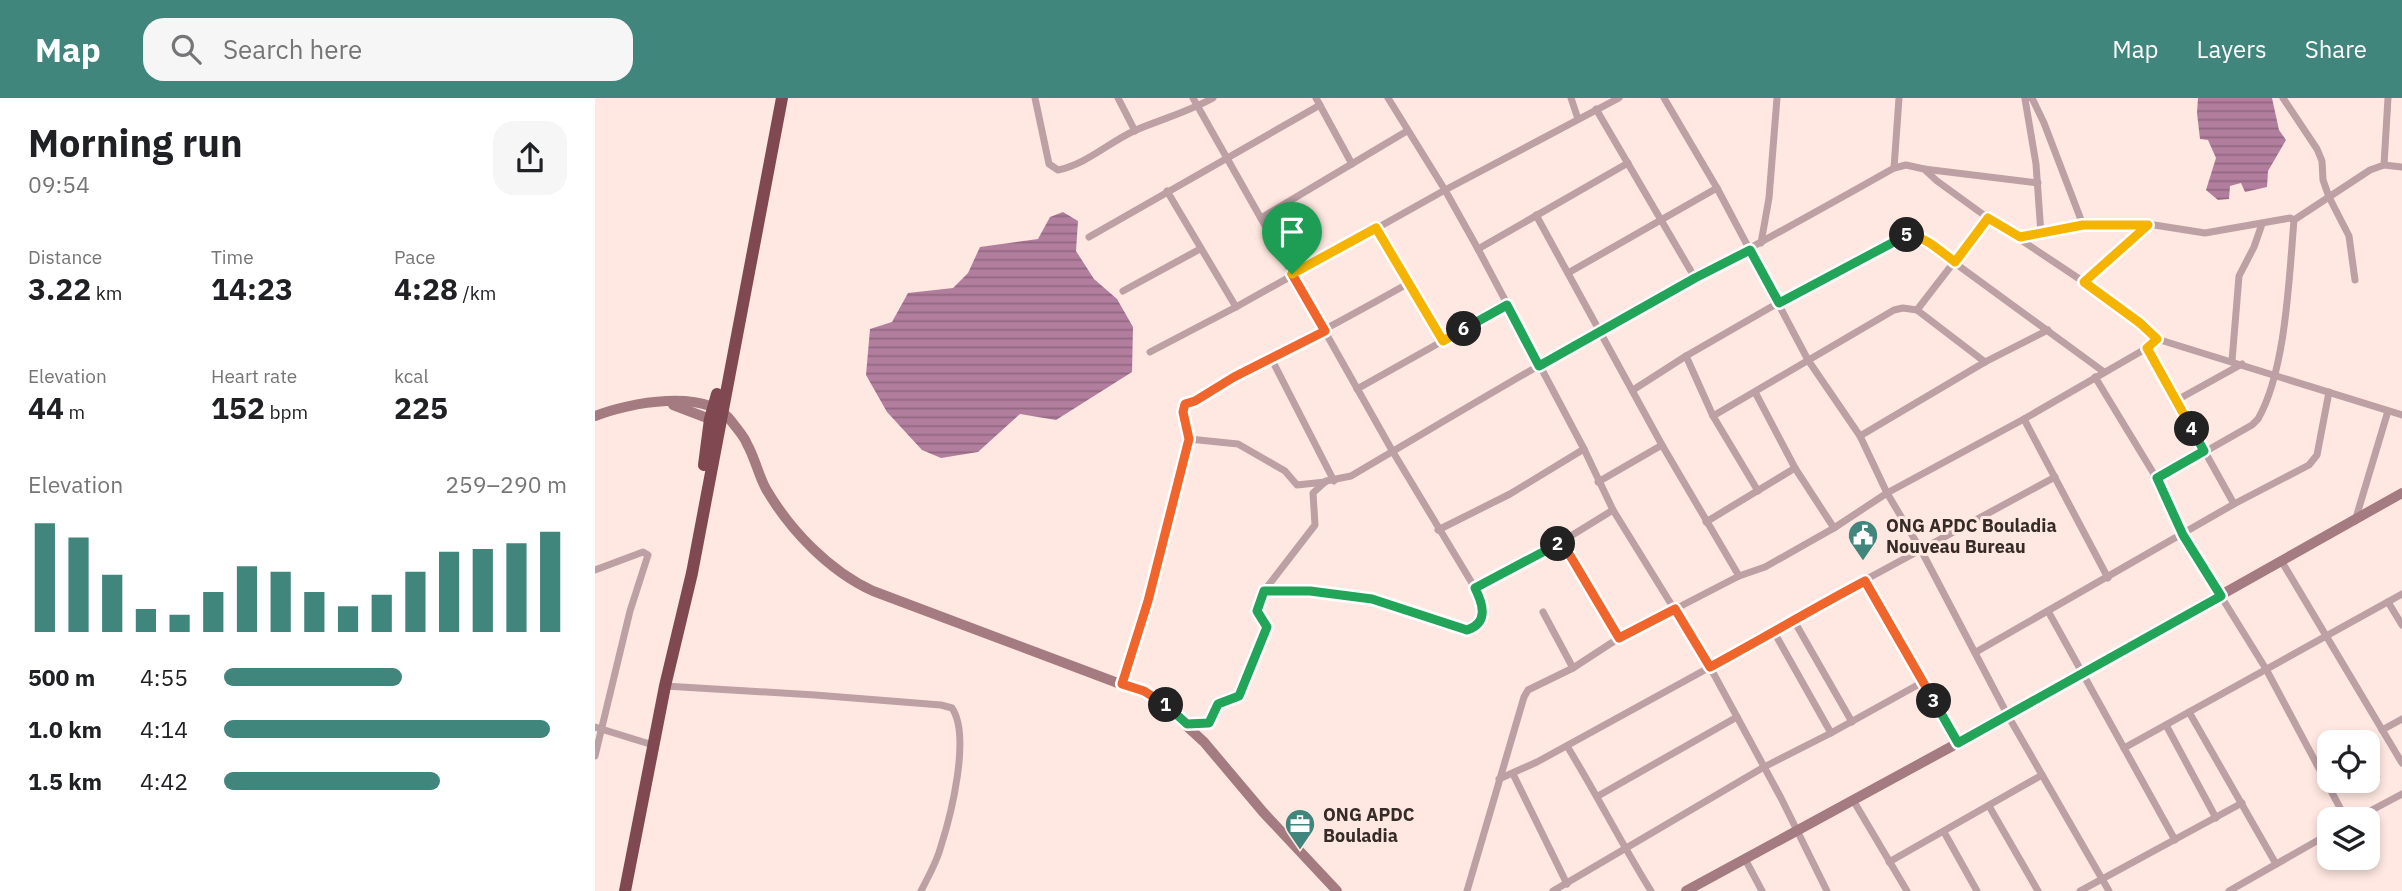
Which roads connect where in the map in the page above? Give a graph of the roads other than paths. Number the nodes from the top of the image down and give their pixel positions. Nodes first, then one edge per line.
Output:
1 (774, 98) edge
2 (782, 98) edge
3 (1035, 98) edge
4 (1118, 98) edge
5 (1193, 98) edge
6 (1213, 98) edge
7 (1388, 98) edge
8 (1571, 98) edge
9 (1619, 98) edge
10 (1664, 98) edge
11 (1777, 98) edge
12 (1899, 98) edge
13 (2030, 98) edge
14 (2283, 98) edge
15 (2388, 98) edge
16 (1318, 102) edge
17 (1198, 106) junction
18 (1596, 109) junction
19 (1578, 119) junction
20 (1135, 131) junction
21 (1407, 131) junction
22 (1227, 158) junction
23 (1628, 163) junction
24 (1352, 164) junction
25 (2384, 165) junction
26 (2402, 167) edge
27 (1894, 168) junction
28 (1924, 169) junction
29 (2038, 183) junction
30 (1717, 188) junction
31 (1445, 190) junction
32 (1167, 191) junction
33 (2329, 197) junction
34 (1536, 215) junction
35 (1261, 218) junction
36 (1988, 218) junction
37 (2294, 220) junction
38 (1663, 221) junction
39 (2262, 224) junction
40 (2083, 225) junction
41 (2148, 225) junction
42 (1376, 228) junction
43 (2041, 234) junction
44 (1089, 237) dead end
45 (2020, 237) junction
46 (1761, 243) junction
47 (1201, 249) junction
48 (1478, 249) junction
49 (1750, 250) junction
50 (1955, 262) junction
51 (1568, 273) junction
52 (1292, 274) junction
53 (1695, 278) junction
54 (2355, 280) dead end
55 (2084, 282) junction
56 (1409, 283) junction
57 (1123, 291) dead end
58 (1779, 303) junction
59 (1507, 305) junction
60 (1236, 307) junction
61 (1917, 310) junction
62 (2048, 330) junction
63 (1325, 331) junction
64 (1600, 332) junction
65 (2157, 339) junction
66 (1443, 341) junction
67 (2147, 348) junction
68 (1150, 352) dead end
69 (1686, 356) junction
70 (1271, 358) junction
71 (1808, 360) junction
72 (2232, 361) junction
73 (1985, 362) junction
74 (2242, 364) junction
75 (1539, 366) junction
76 (2104, 372) junction
77 (2275, 375) junction
78 (2095, 376) junction
79 (1357, 389) junction
80 (1633, 390) junction
81 (2329, 392) junction
82 (1755, 393) junction
83 (2177, 400) junction
84 (2388, 411) junction
85 (716, 415) junction
86 (2402, 415) edge
87 (595, 416) edge
88 (1713, 416) junction
89 (2024, 419) junction
90 (1860, 436) junction
91 (1189, 439) junction
92 (1662, 446) junction
93 (1584, 449) junction
94 (2204, 451) junction
95 (1392, 452) junction
96 (1795, 468) junction
97 (2055, 477) junction
98 (2157, 478) junction
99 (1330, 481) junction
100 (1598, 482) junction
101 (1758, 491) junction
102 (1887, 493) junction
103 (2402, 493) edge
104 (2234, 504) junction
105 (1613, 510) junction
106 (2355, 521) junction
107 (1706, 522) junction
108 (1834, 528) junction
109 (1438, 530) junction
110 (2183, 535) junction
111 (1562, 542) junction
112 (1921, 550) junction
113 (2282, 562) junction
114 (595, 570) edge
115 (1739, 576) junction
116 (2108, 578) junction
117 (1865, 581) junction
118 (1475, 588) junction
119 (1264, 591) junction
120 (2402, 594) edge
121 (2221, 596) junction
122 (2388, 602) junction
123 (1675, 609) junction
124 (2048, 611) junction
125 (1543, 612) dead end
126 (1793, 619) junction
127 (2402, 625) edge
128 (1773, 632) junction
129 (2327, 637) junction
130 (1619, 638) junction
131 (1976, 652) junction
132 (1710, 667) junction
133 (1573, 668) junction
134 (2266, 669) junction
135 (2082, 673) junction
136 (1923, 682) junction
137 (1122, 684) junction
138 (664, 686) junction
139 (2189, 712) junction
140 (2007, 714) junction
141 (1737, 717) junction
142 (2402, 719) edge
143 (1852, 722) junction
144 (1187, 724) junction
145 (2167, 725) junction
146 (598, 728) edge
147 (2382, 730) junction
148 (1831, 733) junction
149 (1958, 743) junction
150 (653, 745) junction
151 (1567, 746) junction
152 (2124, 748) junction
153 (595, 756) edge
154 (2402, 763) edge
155 (1764, 767) junction
156 (1513, 774) junction
157 (2042, 775) junction
158 (1499, 779) junction
159 (2402, 794) edge
160 (1598, 796) junction
161 (1853, 800) junction
162 (2242, 803) junction
163 (1989, 806) junction
164 (2340, 807) edge
165 (2378, 807) edge
166 (2216, 818) junction
167 (1796, 832) junction
168 (1944, 832) junction
169 (2175, 840) junction
170 (2317, 841) edge
171 (1625, 849) junction
172 (1745, 859) junction
173 (1889, 862) junction
174 (2276, 864) junction
175 (2102, 878) junction
176 (1567, 884) junction
177 (625, 891) edge
178 (921, 891) edge
179 (1337, 891) edge
180 (1467, 891) edge
181 (1553, 891) edge
182 (1651, 891) edge
183 (1686, 891) edge
184 (1762, 891) edge
185 (1827, 891) edge
186 (1907, 891) edge
187 (1977, 891) edge
188 (2038, 891) edge
189 (2080, 891) edge
190 (2109, 891) edge
191 (2228, 891) edge

1 - 85 highway
2 - 85 highway
3 - 20 street
4 - 20 street
5 - 17 street
6 - 17 street
7 - 21 street
8 - 19 street
9 - 18 street
10 - 30 street
11 - 46 street
12 - 27 street
13 - 29 street
13 - 40 street
14 - 33 street
15 - 25 street
16 - 22 street
16 - 24 street
17 - 20 street
17 - 22 street
18 - 19 street
18 - 23 street
19 - 31 street
21 - 24 street
21 - 31 street
22 - 32 street
22 - 35 street
23 - 34 street
23 - 38 street
24 - 35 street
25 - 26 street
25 - 33 street
27 - 28 street
27 - 46 street
28 - 29 street
28 - 36 street
29 - 43 street
30 - 38 street
30 - 49 street
31 - 42 street
31 - 48 street
32 - 44 street
32 - 47 street
33 - 37 street
33 - 54 street
34 - 48 street
34 - 51 street
35 - 52 street
36 - 45 street
36 - 50 street
37 - 39 street
37 - 77 street
38 - 51 street
38 - 53 street
39 - 41 street
39 - 72 street
40 - 41 street
40 - 43 street
41 - 55 street
42 - 52 street
42 - 56 street
43 - 45 street
45 - 55 street
46 - 49 street
47 - 57 street
47 - 60 street
48 - 59 street
49 - 53 street
49 - 58 street
50 - 58 street
50 - 61 street
50 - 62 street
51 - 64 street
52 - 60 street
52 - 63 street
53 - 64 street
55 - 65 street
56 - 63 street
56 - 66 street
58 - 69 street
58 - 71 street
59 - 66 street
59 - 75 street
60 - 68 street
61 - 71 street
61 - 73 street
62 - 73 street
62 - 76 street
63 - 70 street
63 - 79 street
64 - 75 street
64 - 80 street
65 - 67 street
65 - 72 street
66 - 79 street
67 - 76 street
67 - 83 street
69 - 80 street
69 - 88 street
70 - 91 street
70 - 99 street
71 - 82 street
71 - 90 street
72 - 74 street
73 - 90 street
74 - 77 street
74 - 83 street
75 - 93 street
75 - 95 street
76 - 78 street
77 - 81 street
77 - 94 street
78 - 89 street
78 - 98 street
79 - 95 street
80 - 92 street
81 - 84 street
81 - 104 street
82 - 88 street
82 - 96 street
83 - 94 street
84 - 86 street
84 - 106 street
85 - 87 street
85 - 137 street
85 - 138 highway
88 - 101 street
89 - 97 street
89 - 102 street
90 - 102 street
91 - 99 street
91 - 137 street
92 - 100 street
92 - 107 street
93 - 100 street
93 - 109 street
94 - 98 street
94 - 104 street
95 - 99 street
95 - 109 street
96 - 101 street
96 - 108 street
97 - 112 street
97 - 116 street
98 - 110 street
99 - 119 street
100 - 105 street
101 - 107 street
102 - 108 street
102 - 112 street
103 - 106 street
104 - 110 street
105 - 111 street
105 - 123 street
106 - 113 street
107 - 115 street
108 - 115 street
109 - 118 street
110 - 116 street
110 - 121 street
111 - 118 street
111 - 130 street
112 - 117 street
112 - 131 street
113 - 121 street
113 - 129 street
114 - 146 street
115 - 123 street
116 - 124 street
117 - 126 street
117 - 136 street
118 - 119 street
119 - 144 street
120 - 122 street
121 - 134 street
121 - 135 street
122 - 127 street
122 - 129 street
123 - 130 street
123 - 132 street
124 - 131 street
124 - 135 street
125 - 133 street
126 - 128 street
126 - 143 street
128 - 132 street
128 - 148 street
129 - 134 street
129 - 147 street
130 - 133 street
131 - 140 street
132 - 141 street
132 - 151 street
133 - 158 street
134 - 139 street
134 - 164 street
135 - 140 street
135 - 152 street
136 - 143 street
136 - 149 street
137 - 144 street
138 - 150 highway
138 - 178 street
139 - 145 street
139 - 162 street
140 - 149 street
140 - 157 street
141 - 155 street
141 - 160 street
142 - 147 street
143 - 148 street
144 - 179 street
145 - 152 street
145 - 166 street
146 - 150 street
146 - 153 street
147 - 154 street
148 - 155 street
149 - 161 street
150 - 177 highway
151 - 156 street
151 - 160 street
152 - 169 street
155 - 167 street
155 - 171 street
156 - 158 street
156 - 176 street
157 - 163 street
157 - 175 street
158 - 180 street
159 - 165 street
160 - 171 street
161 - 167 street
161 - 173 street
162 - 166 street
162 - 174 street
163 - 168 street
163 - 188 street
166 - 169 street
167 - 172 street
167 - 185 street
168 - 173 street
168 - 187 street
169 - 175 street
170 - 174 street
171 - 176 street
171 - 182 street
172 - 183 street
172 - 184 street
173 - 186 street
174 - 191 street
175 - 189 street
175 - 190 street
176 - 181 street

